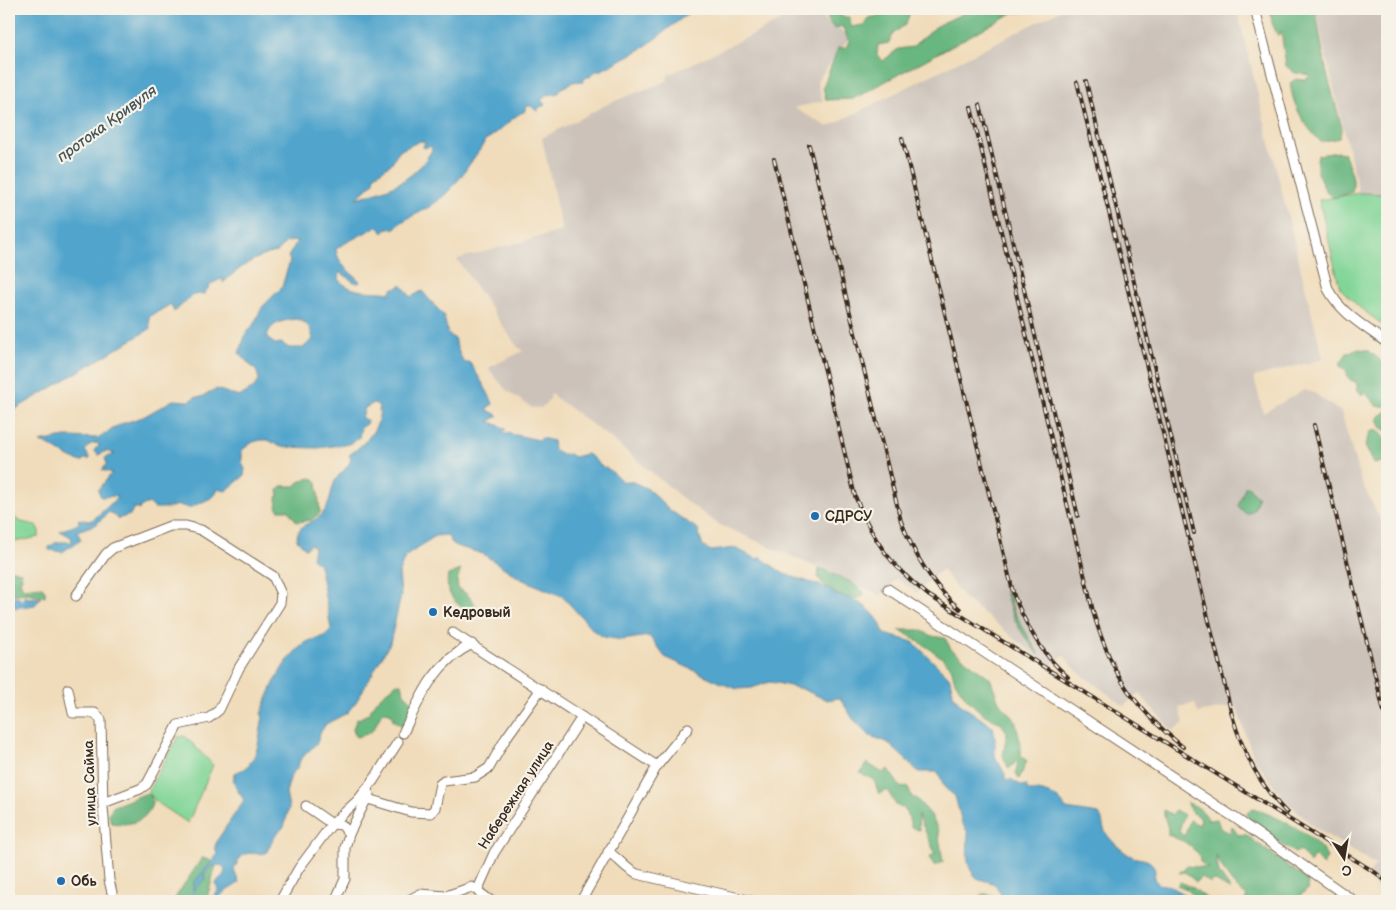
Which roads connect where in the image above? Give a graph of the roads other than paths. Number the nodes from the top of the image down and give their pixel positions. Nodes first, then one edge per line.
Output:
1 (1255, 9) edge
2 (1387, 343) edge
3 (888, 589) dead end
4 (76, 596) dead end
5 (453, 633) dead end
6 (472, 644) junction
7 (68, 689) dead end
8 (540, 689) junction
9 (582, 717) junction
10 (688, 728) dead end
11 (403, 733) dead end
12 (398, 742) dead end
13 (657, 766) junction
14 (373, 781) junction
15 (368, 799) junction
16 (103, 804) junction
17 (306, 806) dead end
18 (332, 824) junction
19 (349, 834) junction
20 (608, 852) junction
21 (478, 889) junction
22 (114, 901) edge
23 (280, 901) edge
24 (334, 901) edge
25 (407, 901) edge
26 (491, 901) edge
27 (581, 901) edge
28 (752, 901) edge
29 (1354, 901) edge

1 - 2 street
3 - 29 street
4 - 16 street
5 - 6 street
6 - 8 street
6 - 11 street
7 - 16 street, улица Сайма
8 - 9 street
8 - 15 street
9 - 13 street
9 - 21 street, Набережная улица
10 - 13 street
12 - 14 street
13 - 20 street
14 - 15 street
14 - 18 street
15 - 19 street
16 - 22 street, улица Сайма
17 - 18 street
18 - 19 street
18 - 23 street
19 - 24 street
20 - 27 street
20 - 28 street
21 - 25 street
21 - 26 street

